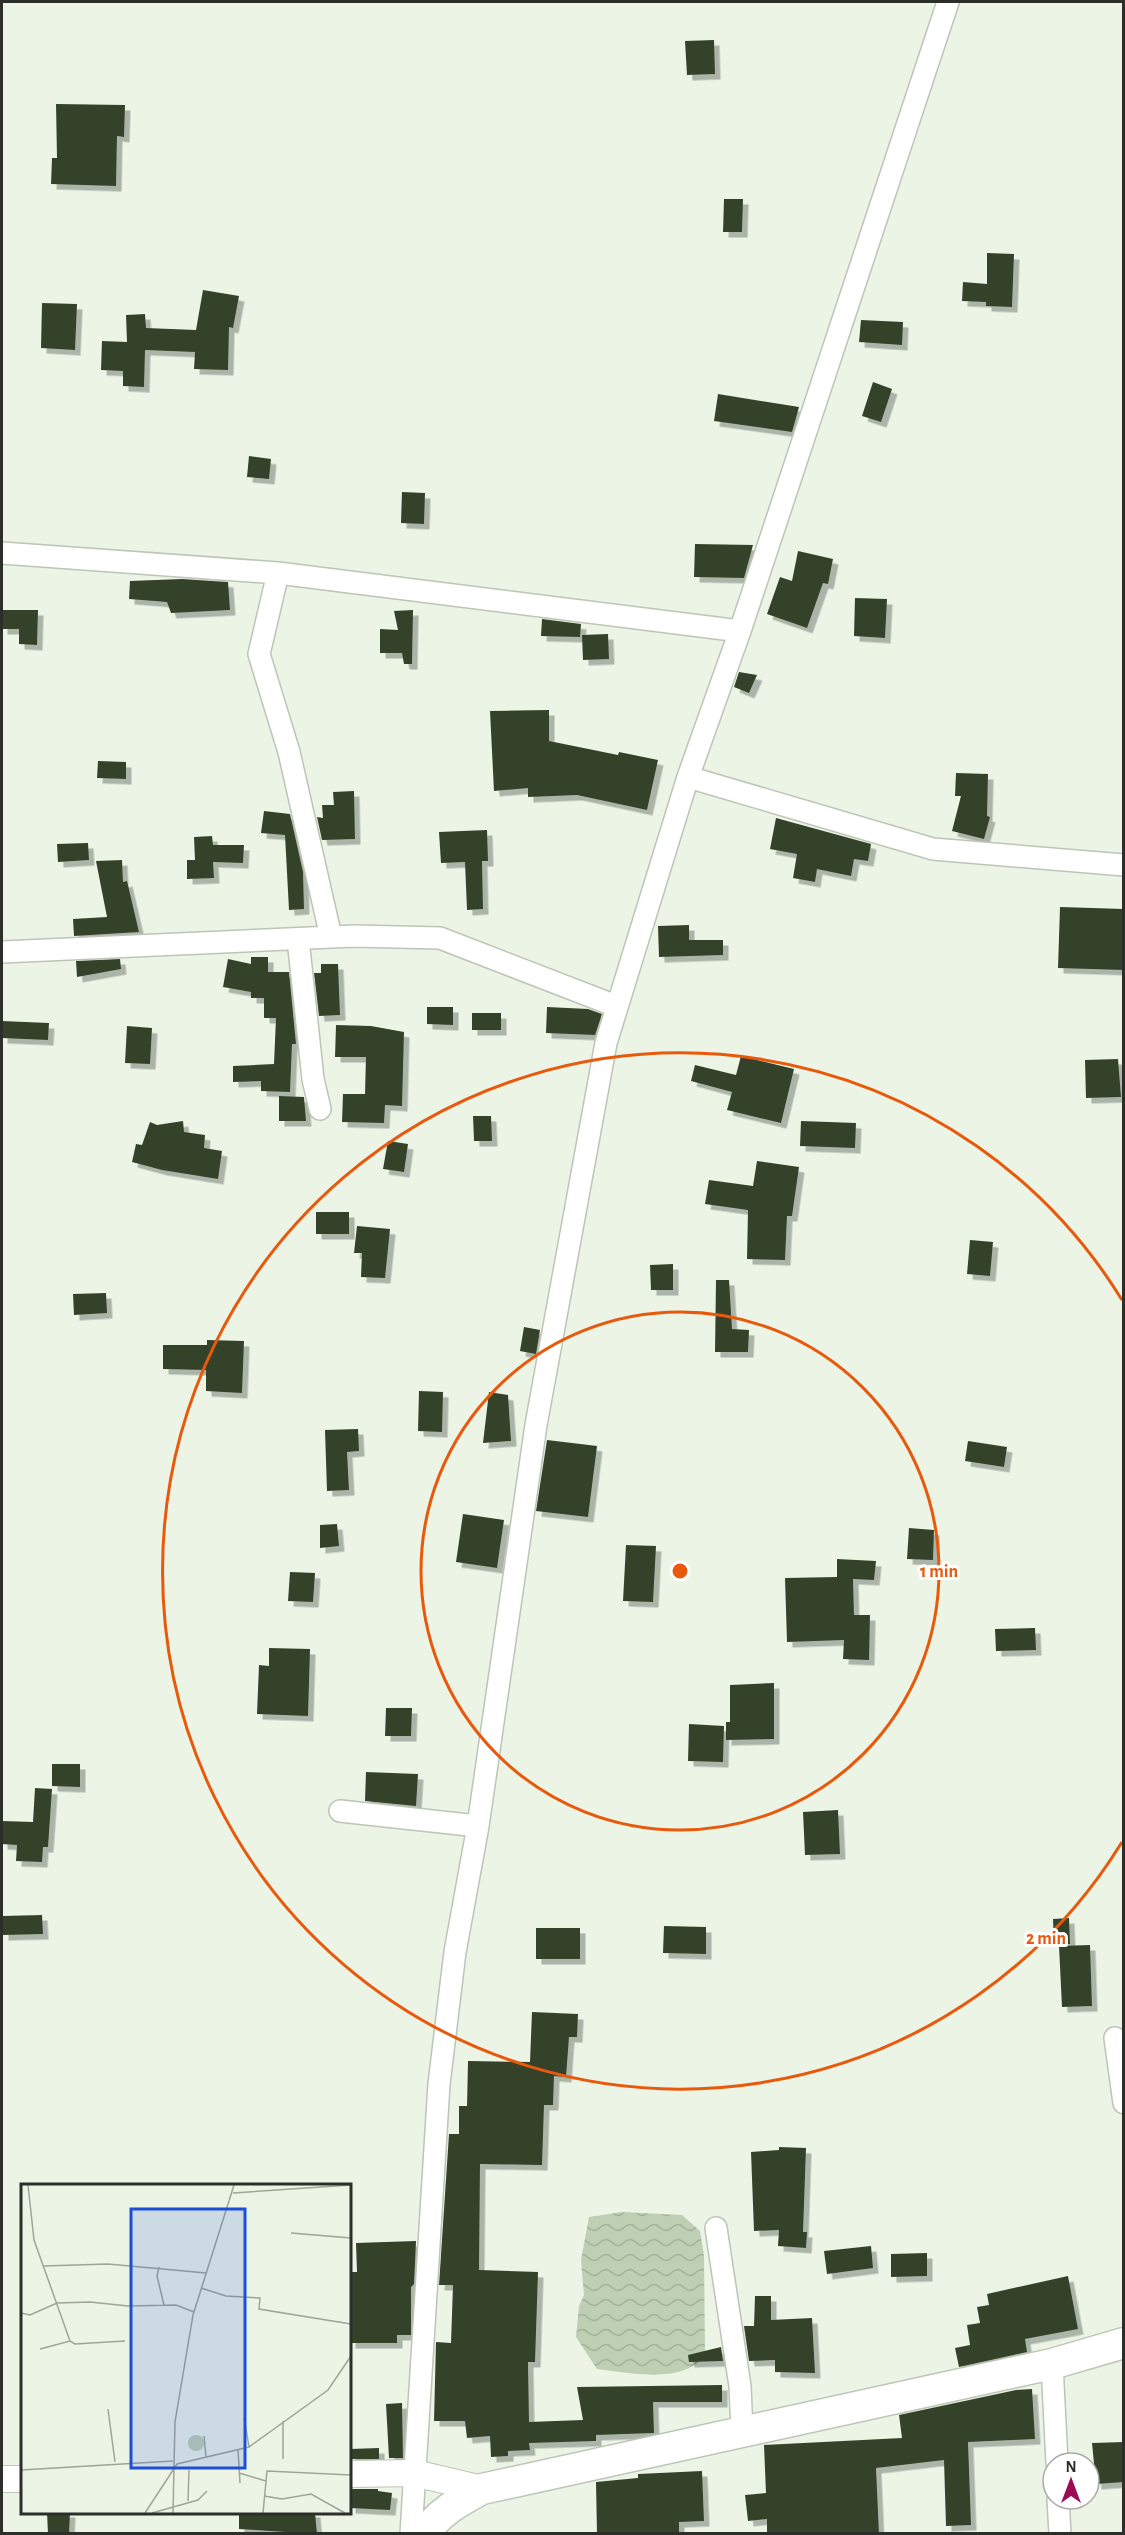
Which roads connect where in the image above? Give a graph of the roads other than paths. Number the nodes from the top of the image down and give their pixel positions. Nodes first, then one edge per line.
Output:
1 (948, 2) edge
2 (2, 553) edge
3 (278, 573) junction
4 (740, 631) junction
5 (688, 777) junction
6 (1124, 865) edge
7 (331, 937) junction
8 (298, 939) junction
9 (2, 952) edge
10 (616, 1006) junction
11 (320, 1109) dead end
12 (340, 1811) dead end
13 (478, 1826) junction
14 (1115, 2038) dead end
15 (1124, 2103) edge
16 (716, 2228) dead end
17 (1124, 2343) edge
18 (1052, 2364) junction
19 (742, 2432) junction
20 (1056, 2451) edge
21 (414, 2473) junction
22 (351, 2474) edge
23 (2, 2479) edge
24 (21, 2479) edge
25 (482, 2489) junction
26 (1059, 2511) edge
27 (411, 2534) edge
28 (424, 2534) edge
29 (1060, 2534) edge

1 - 4 street
2 - 3 street
3 - 4 street
3 - 7 street
4 - 5 street
5 - 6 street
5 - 10 street
7 - 8 street
7 - 10 street
8 - 9 street
8 - 11 street
10 - 13 street
12 - 13 street
13 - 21 street
14 - 15 street
16 - 19 street
17 - 18 main road
18 - 19 main road
18 - 20 street
19 - 25 main road
21 - 22 street
21 - 25 street
21 - 27 street
23 - 24 street
25 - 28 main road
26 - 29 street

